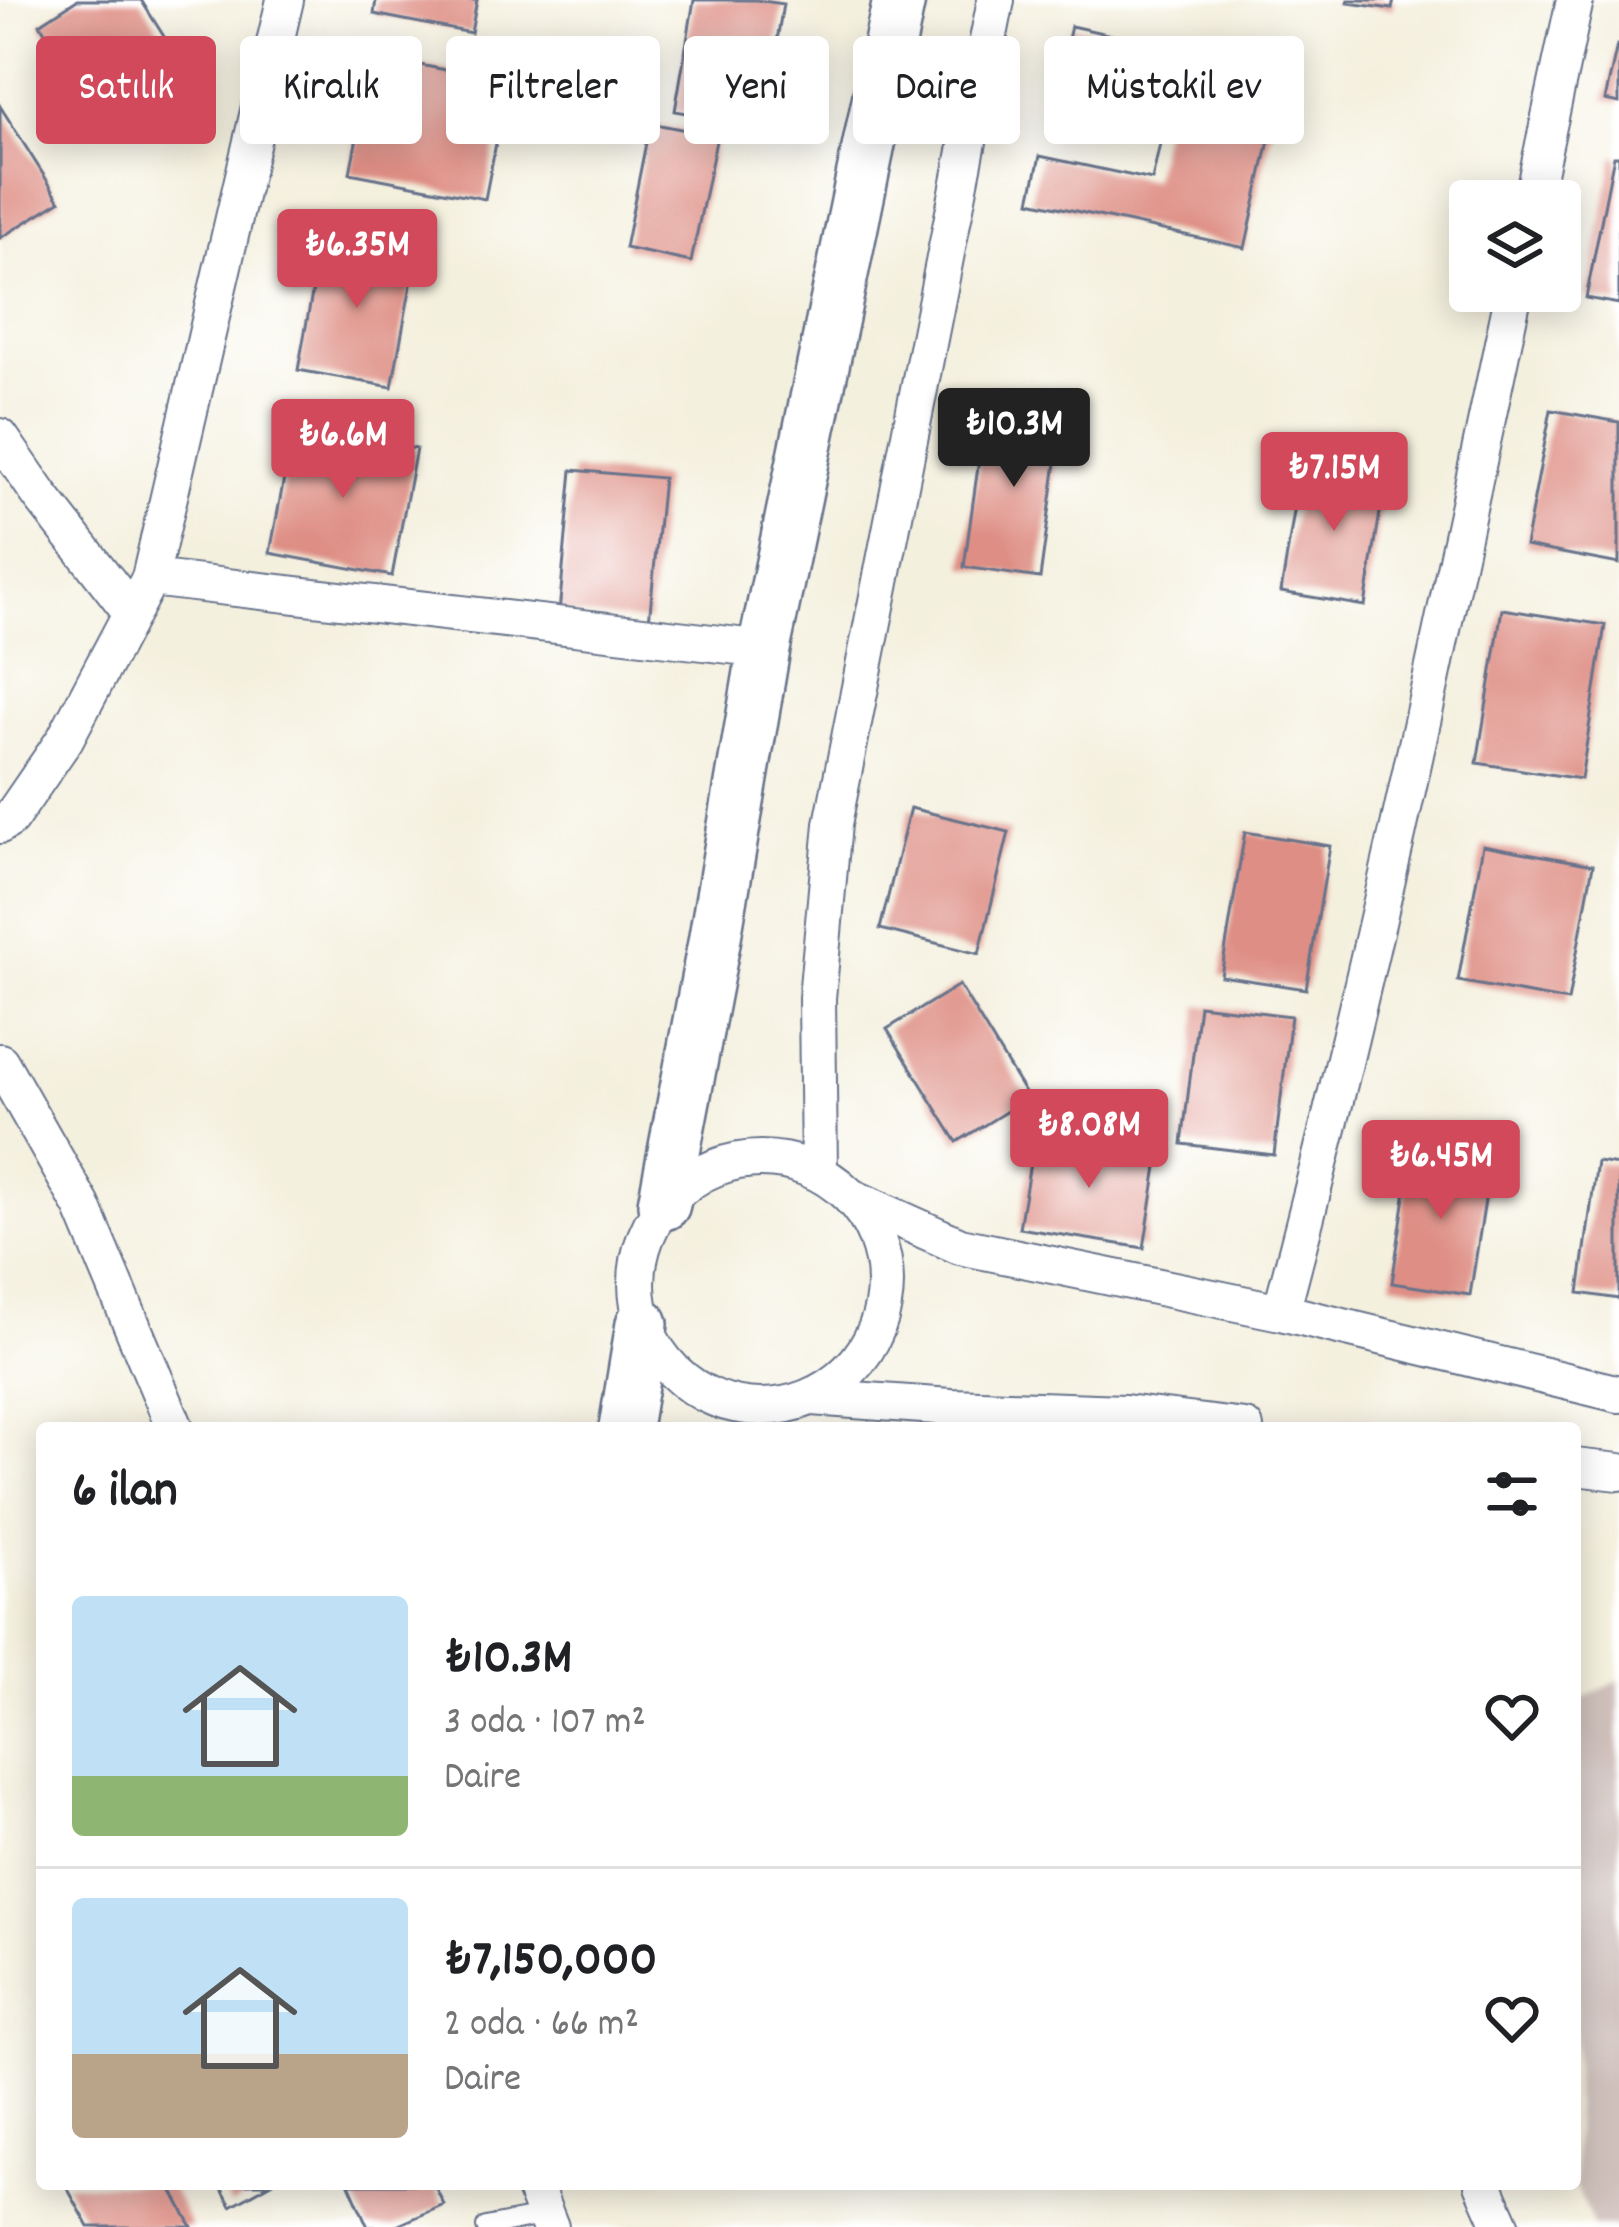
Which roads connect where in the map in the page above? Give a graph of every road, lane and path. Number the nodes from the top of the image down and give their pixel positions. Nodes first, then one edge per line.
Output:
1 (284, 0) edge
2 (899, 0) edge
3 (996, 0) edge
4 (1575, 0) edge
5 (1536, 180) edge
6 (1510, 312) edge
7 (0, 437) edge
8 (150, 578) junction
9 (132, 613) junction
10 (764, 649) junction
11 (0, 825) edge
12 (0, 1062) edge
13 (819, 1172) junction
14 (853, 1198) junction
15 (664, 1204) junction
16 (1281, 1312) junction
17 (642, 1324) junction
18 (1619, 1394) edge
19 (812, 1397) junction
20 (765, 1418) edge
21 (172, 1422) edge
22 (627, 1422) edge
23 (1197, 1422) edge
24 (1581, 1468) edge
25 (1619, 1472) edge
26 (1486, 2190) edge
27 (543, 2209) edge
28 (487, 2227) edge
29 (1502, 2227) edge

1 - 8 street
2 - 10 main road
3 - 13 street
4 - 5 street
6 - 16 street
7 - 9 street
8 - 9 street
8 - 10 street
9 - 11 street
10 - 15 main road
12 - 21 street
13 - 14 street
13 - 15 street
14 - 16 street
14 - 19 street
15 - 17 street
16 - 18 street
17 - 20 street
17 - 22 main road
19 - 20 street
19 - 23 street
24 - 25 street
26 - 29 street
27 - 28 lane

